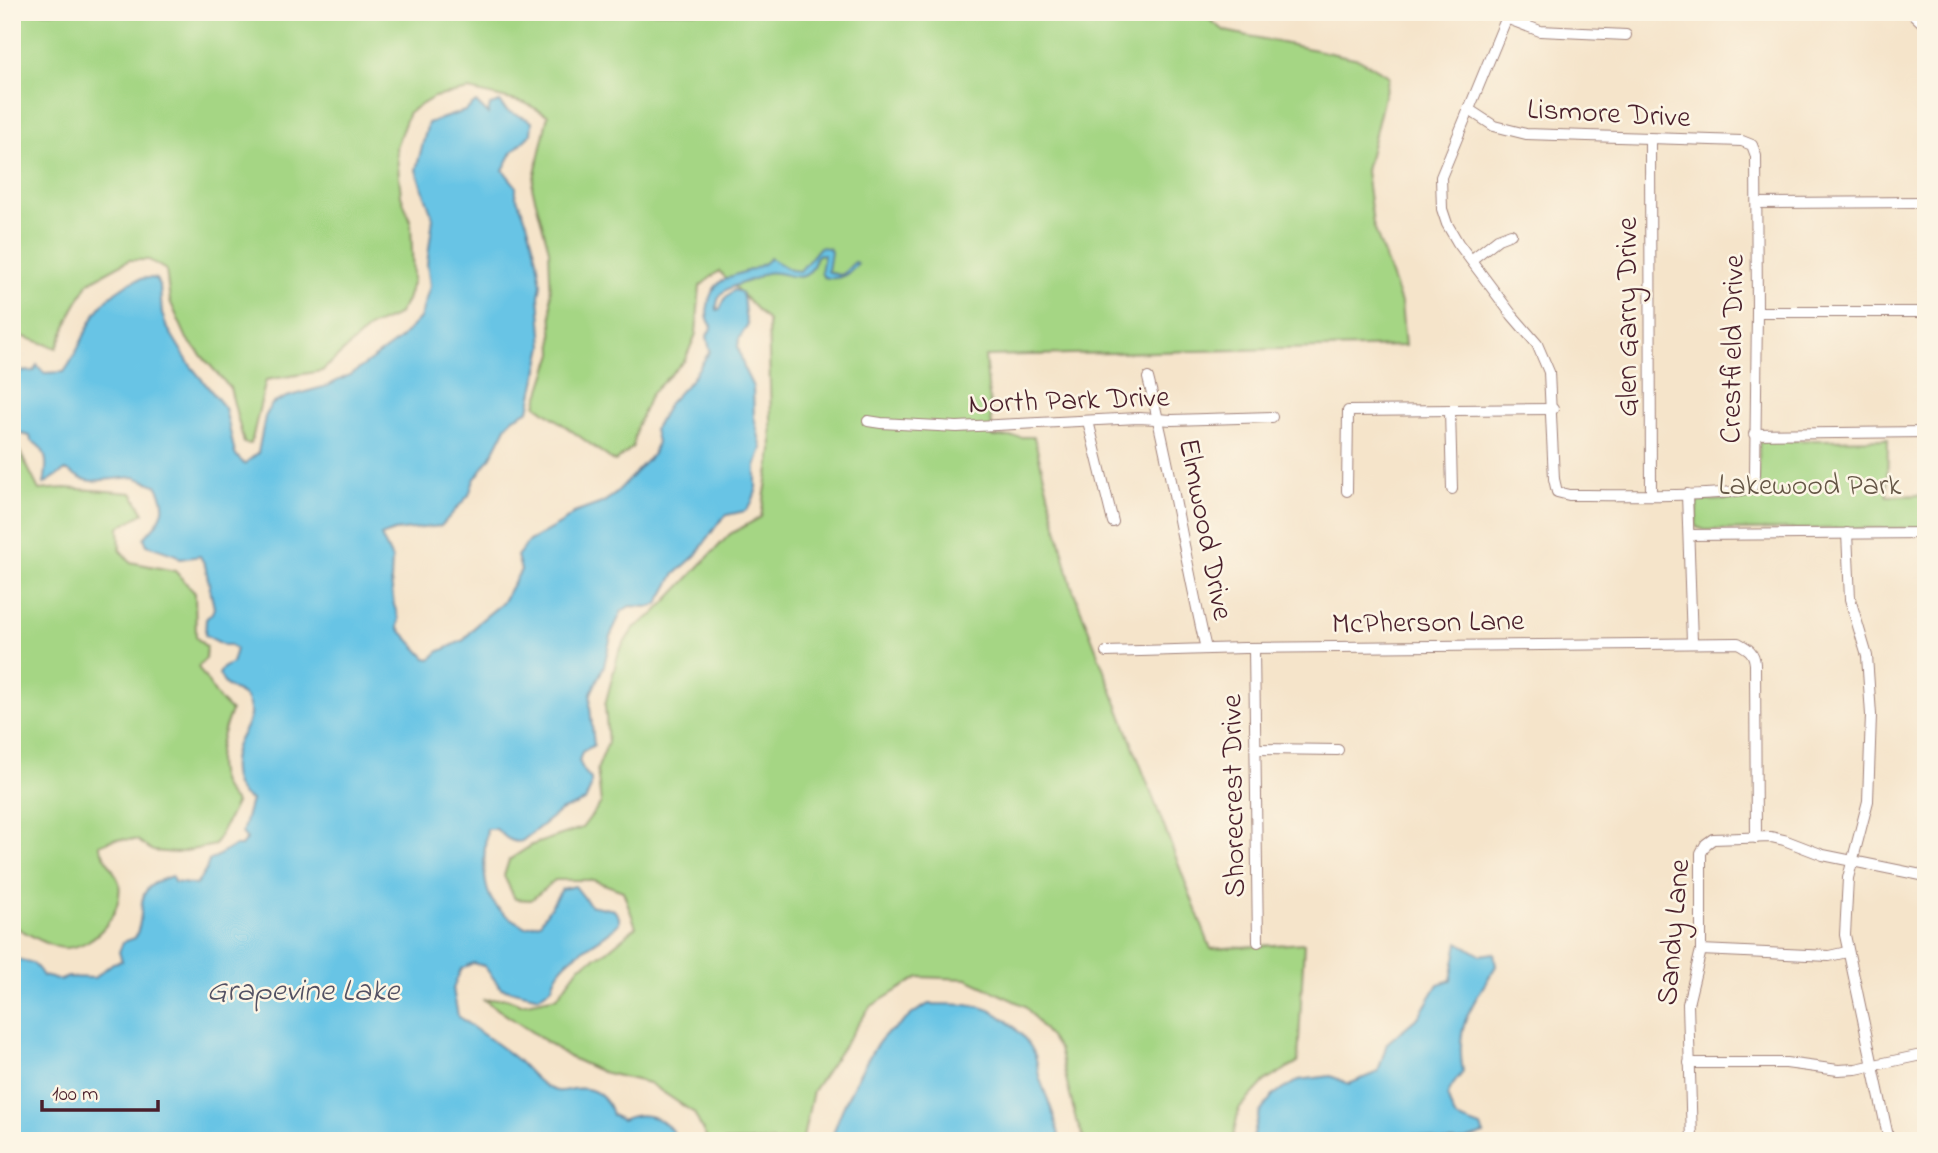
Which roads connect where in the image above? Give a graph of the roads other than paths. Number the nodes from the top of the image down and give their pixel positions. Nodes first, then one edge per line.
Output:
1 (1911, 12) edge
2 (1507, 15) edge
3 (1926, 26) edge
4 (1626, 35) dead end
5 (1468, 109) junction
6 (1650, 139) junction
7 (1752, 145) joint
8 (1757, 202) junction
9 (1926, 202) edge
10 (1511, 234) dead end
11 (1471, 260) junction
12 (1757, 312) junction
13 (1926, 312) edge
14 (1149, 379) dead end
15 (1553, 409) junction
16 (1450, 411) junction
17 (1272, 417) dead end
18 (1159, 419) junction
19 (868, 421) dead end
20 (1088, 421) junction
21 (1926, 432) edge
22 (1754, 434) junction
23 (1452, 489) dead end
24 (1348, 491) dead end
25 (1651, 494) junction
26 (1688, 494) junction
27 (1113, 522) dead end
28 (1847, 533) junction
29 (1926, 533) edge
30 (1689, 535) junction
31 (1692, 642) junction
32 (1206, 649) junction
33 (1254, 649) junction
34 (1106, 652) dead end
35 (1256, 749) junction
36 (1338, 750) dead end
37 (1756, 838) junction
38 (1852, 860) junction
39 (1900, 870) junction
40 (1926, 870) edge
41 (1926, 876) edge
42 (1258, 942) dead end
43 (1701, 950) junction
44 (1847, 952) junction
45 (1926, 1054) edge
46 (1689, 1063) junction
47 (1872, 1065) junction
48 (1692, 1141) edge
49 (1889, 1141) edge

1 - 3 street
2 - 4 street
2 - 5 street
5 - 6 street, Lismore Drive
5 - 11 street
6 - 7 street, Lismore Drive
6 - 25 street, Glen Garry Drive
7 - 8 street, Crestfield Drive
8 - 9 street
8 - 12 street, Crestfield Drive
10 - 11 street
11 - 15 street
12 - 13 street
12 - 22 street, Crestfield Drive
14 - 18 street, Elmwood Drive
15 - 16 street
15 - 25 street
16 - 23 street
16 - 24 street
17 - 18 street, North Park Drive
18 - 20 street, North Park Drive
18 - 32 street, Elmwood Drive
19 - 20 street, North Park Drive
20 - 27 street
21 - 22 street
22 - 26 street, Crestfield Drive
25 - 26 street
26 - 30 street
28 - 29 street
28 - 30 street
28 - 38 street
30 - 31 street
31 - 33 street, McPherson Lane
31 - 37 street, McPherson Lane
32 - 33 street, McPherson Lane
32 - 34 street, McPherson Lane
33 - 35 street, Shorecrest Drive
35 - 36 street
35 - 42 street, Shorecrest Drive
37 - 38 street, Sandy Lane
37 - 43 street, Sandy Lane
38 - 39 street, Sandy Lane
38 - 44 street
39 - 40 street, Sandy Lane
39 - 41 street, Sandy Lane
43 - 44 street
43 - 46 street, Sandy Lane
44 - 47 street
45 - 47 street
46 - 47 street
46 - 48 street, Sandy Lane
47 - 49 street

